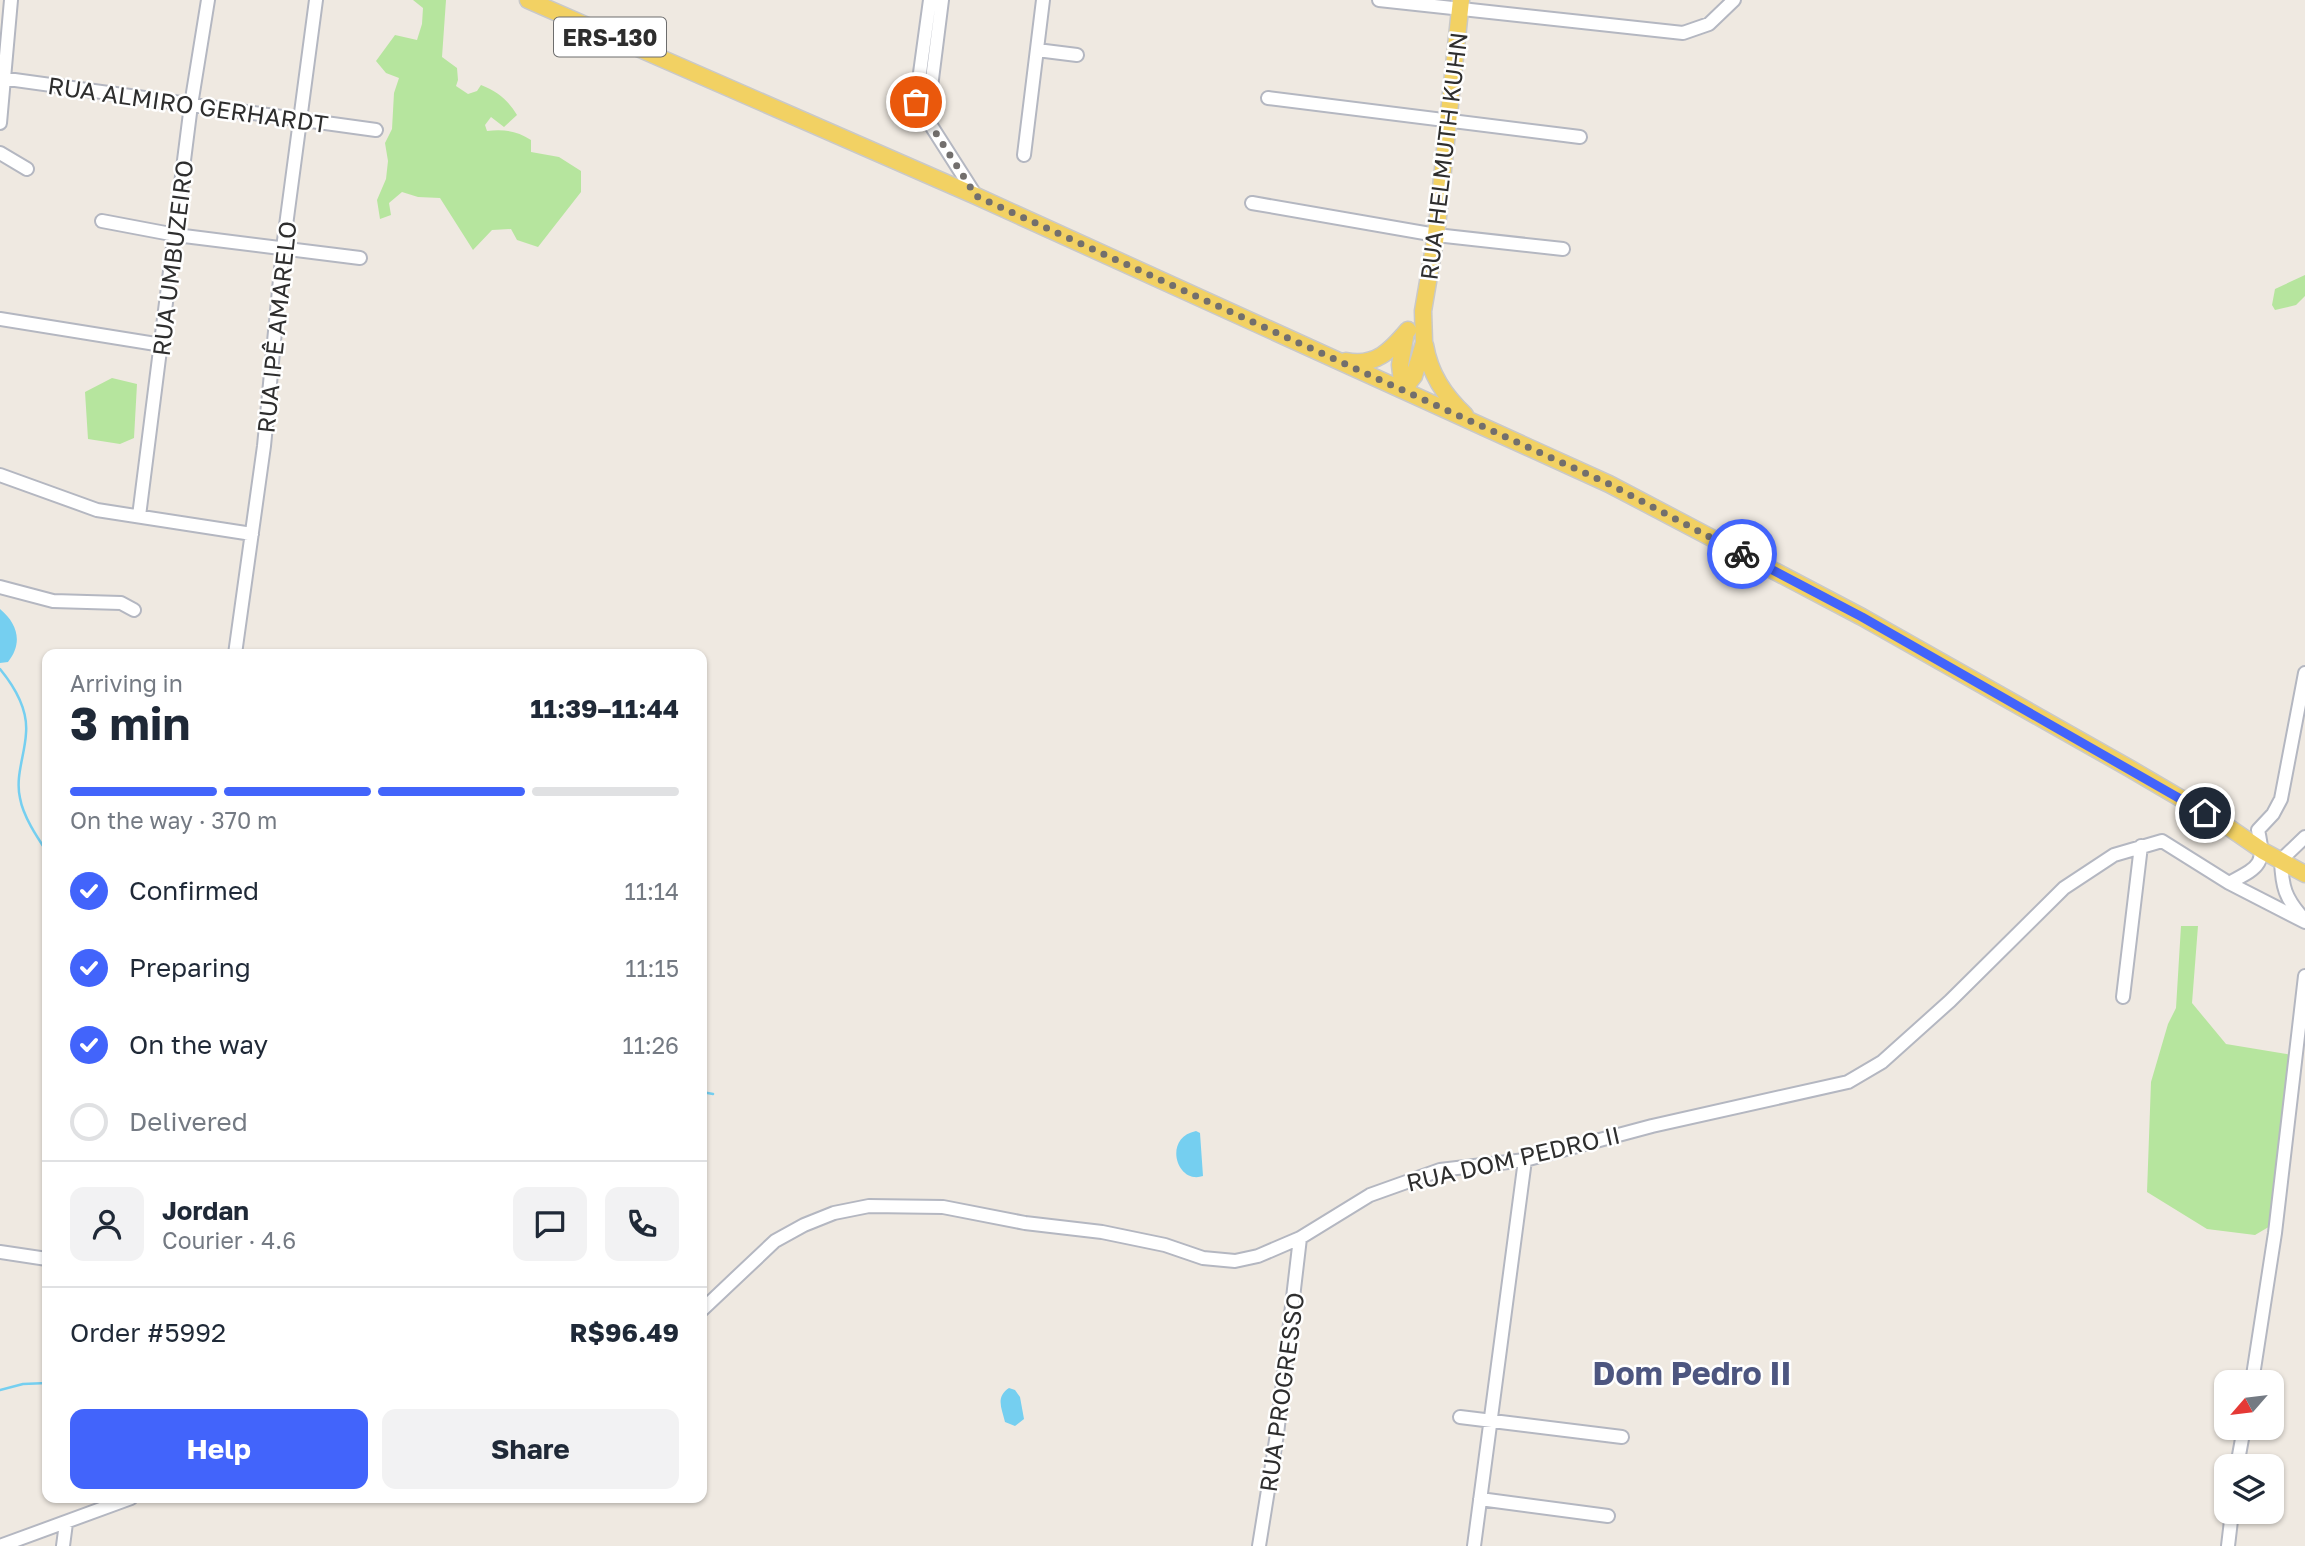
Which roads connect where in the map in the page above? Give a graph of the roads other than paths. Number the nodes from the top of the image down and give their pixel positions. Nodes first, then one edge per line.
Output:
1 (11, 0) edge
2 (208, 0) edge
3 (316, 0) edge
4 (528, 0) edge
5 (930, 0) edge
6 (942, 0) edge
7 (1043, 0) edge
8 (1379, 0) edge
9 (1734, 0) edge
10 (1461, 4) edge
11 (1037, 50) junction
12 (1077, 55) dead end
13 (2, 78) edge
14 (1268, 97) dead end
15 (191, 105) junction
16 (924, 115) junction
17 (299, 120) junction
18 (1447, 121) junction
19 (0, 122) edge
20 (376, 130) dead end
21 (1580, 137) dead end
22 (0, 153) edge
23 (1024, 155) dead end
24 (26, 169) dead end
25 (976, 196) junction
26 (1251, 203) dead end
27 (102, 220) dead end
28 (176, 235) junction
29 (1436, 235) junction
30 (283, 248) junction
31 (1563, 248) dead end
32 (360, 258) dead end
33 (1423, 312) junction
34 (0, 319) edge
35 (1408, 330) junction
36 (1424, 343) junction
37 (162, 345) junction
38 (1334, 359) junction
39 (1404, 390) junction
40 (1481, 427) junction
41 (0, 475) edge
42 (139, 516) junction
43 (252, 534) junction
44 (0, 587) edge
45 (134, 610) dead end
46 (236, 649) edge
47 (2305, 673) edge
48 (2305, 837) edge
49 (2141, 846) junction
50 (2263, 851) junction
51 (2281, 860) junction
52 (2305, 874) edge
53 (2229, 883) junction
54 (2305, 921) edge
55 (2305, 976) edge
56 (2123, 997) dead end
57 (1525, 1160) junction
58 (1300, 1238) junction
59 (0, 1252) edge
60 (42, 1258) edge
61 (707, 1305) edge
62 (2254, 1370) edge
63 (1460, 1417) dead end
64 (1491, 1421) junction
65 (1622, 1437) dead end
66 (1480, 1499) junction
67 (118, 1503) edge
68 (1608, 1516) dead end
69 (66, 1523) junction
70 (2231, 1524) edge
71 (0, 1546) edge
72 (63, 1546) edge
73 (1259, 1546) edge
74 (1474, 1546) edge
75 (2228, 1546) edge

1 - 13 street
2 - 15 street, RUA UMBUZEIRO
3 - 17 street, RUA IPÊ AMARELO
4 - 25 main road, ERS-130
5 - 16 street
6 - 16 street
7 - 11 street
8 - 10 street
9 - 10 street
10 - 18 main road, RUA HELMUTH KUHN
11 - 12 street
11 - 23 street
13 - 15 street, RUA ALMIRO GERHARDT
13 - 19 street
14 - 18 street
15 - 17 street, RUA ALMIRO GERHARDT
15 - 28 street, RUA UMBUZEIRO
16 - 25 street
17 - 20 street, RUA ALMIRO GERHARDT
17 - 30 street, RUA IPÊ AMARELO
18 - 21 street
18 - 29 main road, RUA HELMUTH KUHN
22 - 24 street
25 - 38 main road, ERS-130
26 - 29 street
27 - 28 street
28 - 30 street
28 - 37 street, RUA UMBUZEIRO
29 - 31 street
29 - 33 main road, RUA HELMUTH KUHN
30 - 32 street
30 - 43 street, RUA IPÊ AMARELO
33 - 35 main road, RUA HELMUTH KUHN
33 - 36 main road, RUA HELMUTH KUHN
34 - 37 street
35 - 38 main road
35 - 39 main road, RUA HELMUTH KUHN
36 - 39 main road, RUA HELMUTH KUHN
36 - 40 main road
37 - 42 street, RUA UMBUZEIRO
38 - 39 main road, ERS-130
39 - 40 main road, ERS-130
40 - 50 main road, ERS-130
41 - 42 street
42 - 43 street
43 - 46 street, RUA IPÊ AMARELO
44 - 45 street
47 - 50 street
48 - 51 street
49 - 53 street, RUA DOM PEDRO II
49 - 56 street
49 - 57 street, RUA DOM PEDRO II
50 - 51 main road, ERS-130
50 - 53 street
51 - 52 main road, ERS-130
51 - 54 street
53 - 54 street, RUA DOM PEDRO II
55 - 62 street
57 - 58 street, RUA DOM PEDRO II
57 - 64 street
58 - 61 street, RUA DOM PEDRO II
58 - 73 street, RUA PROGRESSO
59 - 60 street
63 - 64 street
64 - 65 street
64 - 66 street
66 - 68 street
66 - 74 street
67 - 69 street
69 - 71 street
69 - 72 street
70 - 75 street

